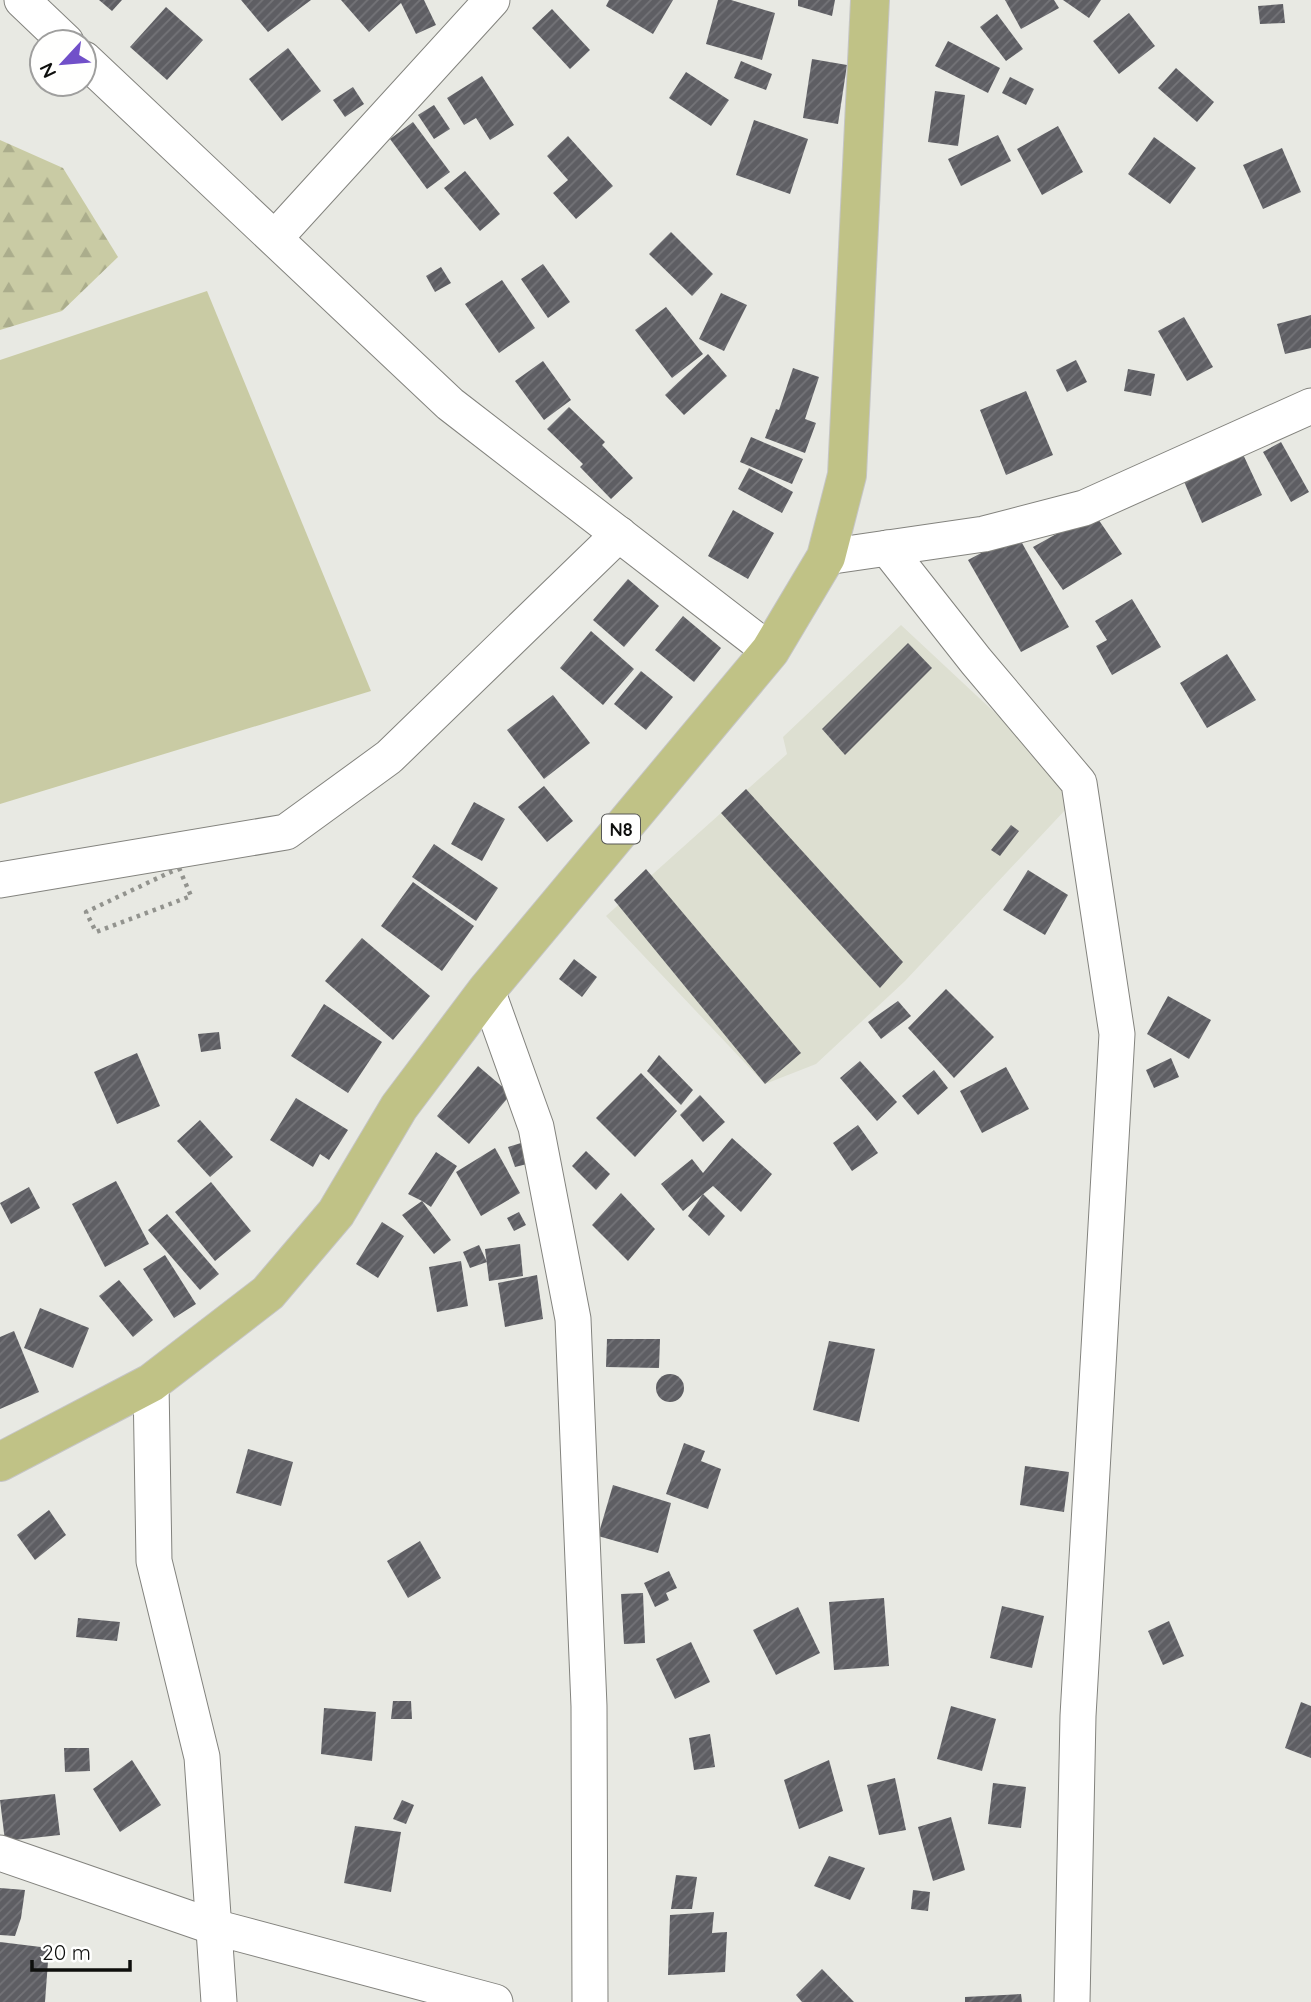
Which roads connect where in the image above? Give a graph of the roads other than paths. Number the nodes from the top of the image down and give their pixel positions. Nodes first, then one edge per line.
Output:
1 (22, 0) edge
2 (492, 0) edge
3 (870, 0) edge
4 (51, 28) edge
5 (98, 72) edge
6 (275, 238) junction
7 (1311, 406) edge
8 (619, 534) junction
9 (887, 548) junction
10 (826, 557) junction
11 (770, 651) junction
12 (0, 880) edge
13 (487, 990) junction
14 (150, 1382) junction
15 (0, 1462) edge
16 (0, 1853) edge
17 (214, 1927) junction
18 (219, 2002) edge
19 (495, 2002) edge
20 (590, 2002) edge
21 (1072, 2002) edge

1 - 4 street
2 - 6 street
3 - 10 main road, N8
5 - 6 street
6 - 8 street
7 - 9 street
8 - 11 street
8 - 12 street
9 - 10 street
9 - 21 street
10 - 11 main road, N8
11 - 13 main road, N8
13 - 14 main road, N8
13 - 20 street
14 - 15 main road, N8
14 - 17 street
16 - 17 street
17 - 18 street
17 - 19 street

